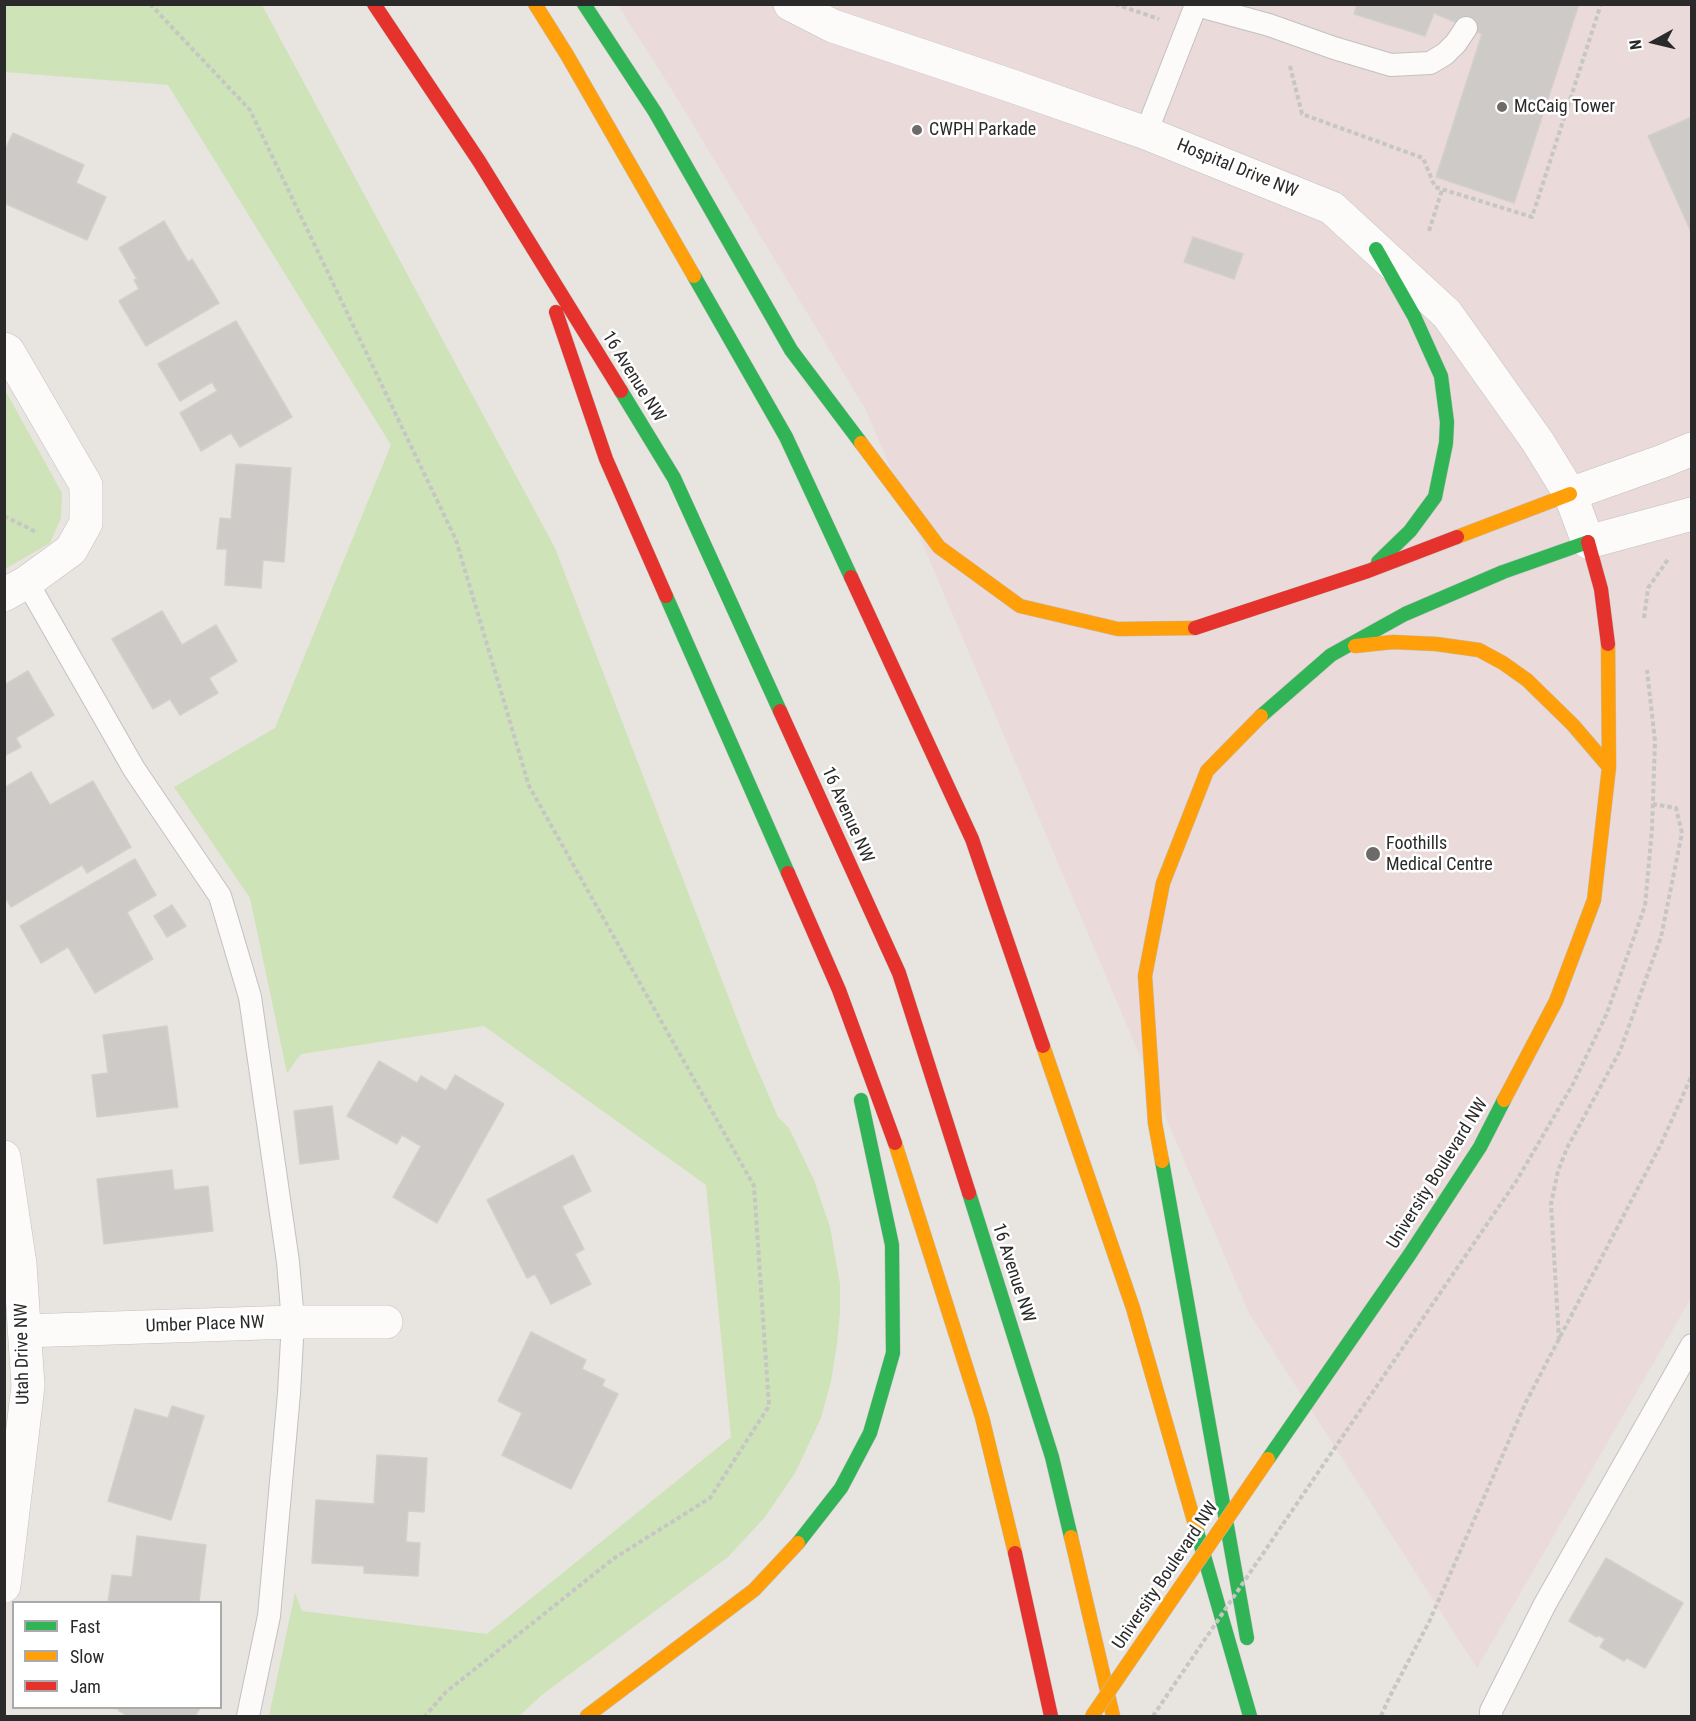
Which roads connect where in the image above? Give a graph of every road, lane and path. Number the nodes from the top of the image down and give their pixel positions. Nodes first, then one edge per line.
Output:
1 (150, 4) edge
2 (374, 4) edge
3 (535, 4) edge
4 (584, 4) edge
5 (790, 4) edge
6 (1115, 4) edge
7 (1601, 4) edge
8 (1196, 5) edge
9 (1272, 15) edge
10 (1160, 19) dead end
11 (1466, 28) dead end
12 (1289, 63) dead end
13 (1146, 134) junction
14 (1442, 189) junction
15 (1429, 231) dead end
16 (1376, 249) junction
17 (538, 259) junction
18 (4, 349) edge
19 (1692, 449) edge
20 (1570, 494) junction
21 (1692, 514) edge
22 (1588, 542) junction
23 (1368, 571) junction
24 (16, 588) edge
25 (1345, 647) junction
26 (1609, 767) junction
27 (1653, 804) dead end
28 (838, 990) junction
29 (1692, 1075) edge
30 (4, 1157) edge
31 (293, 1322) junction
32 (386, 1322) dead end
33 (24, 1330) junction
34 (1559, 1341) junction
35 (1692, 1345) edge
36 (1283, 1524) dead end
37 (4, 1586) edge
38 (1248, 1647) dead end
39 (1255, 1682) dead end
40 (248, 1716) edge
41 (425, 1716) edge
42 (586, 1716) edge
43 (1051, 1716) edge
44 (1092, 1716) edge
45 (1113, 1716) edge
46 (1153, 1716) edge
47 (1250, 1716) edge
48 (1261, 1716) edge
49 (1381, 1716) edge
50 (1491, 1716) edge

1 - 41 path
2 - 17 main road, 16 Avenue NW
3 - 47 main road
4 - 23 main road
5 - 13 street, Hospital Drive NW
6 - 10 path
7 - 14 path
8 - 9 lane
8 - 13 lane
9 - 11 lane
12 - 14 path
13 - 16 street, Hospital Drive NW
14 - 15 path
16 - 20 street, Hospital Drive NW
16 - 23 main road
17 - 28 main road
17 - 45 main road, 16 Avenue NW
18 - 24 street
19 - 20 street
20 - 22 street, Hospital Drive NW
20 - 23 main road
21 - 22 street
22 - 25 main road
22 - 26 main road, University Boulevard NW
24 - 31 lane
25 - 26 main road
25 - 38 main road
26 - 44 main road, University Boulevard NW, bridge
27 - 34 path
28 - 42 main road
28 - 43 main road
29 - 34 path
30 - 33 street, Utah Drive NW
31 - 32 street, Umber Place NW
31 - 33 street, Umber Place NW
31 - 40 lane
33 - 37 street, Utah Drive NW
34 - 49 path
35 - 50 lane
36 - 46 path, bridge
39 - 48 main road

